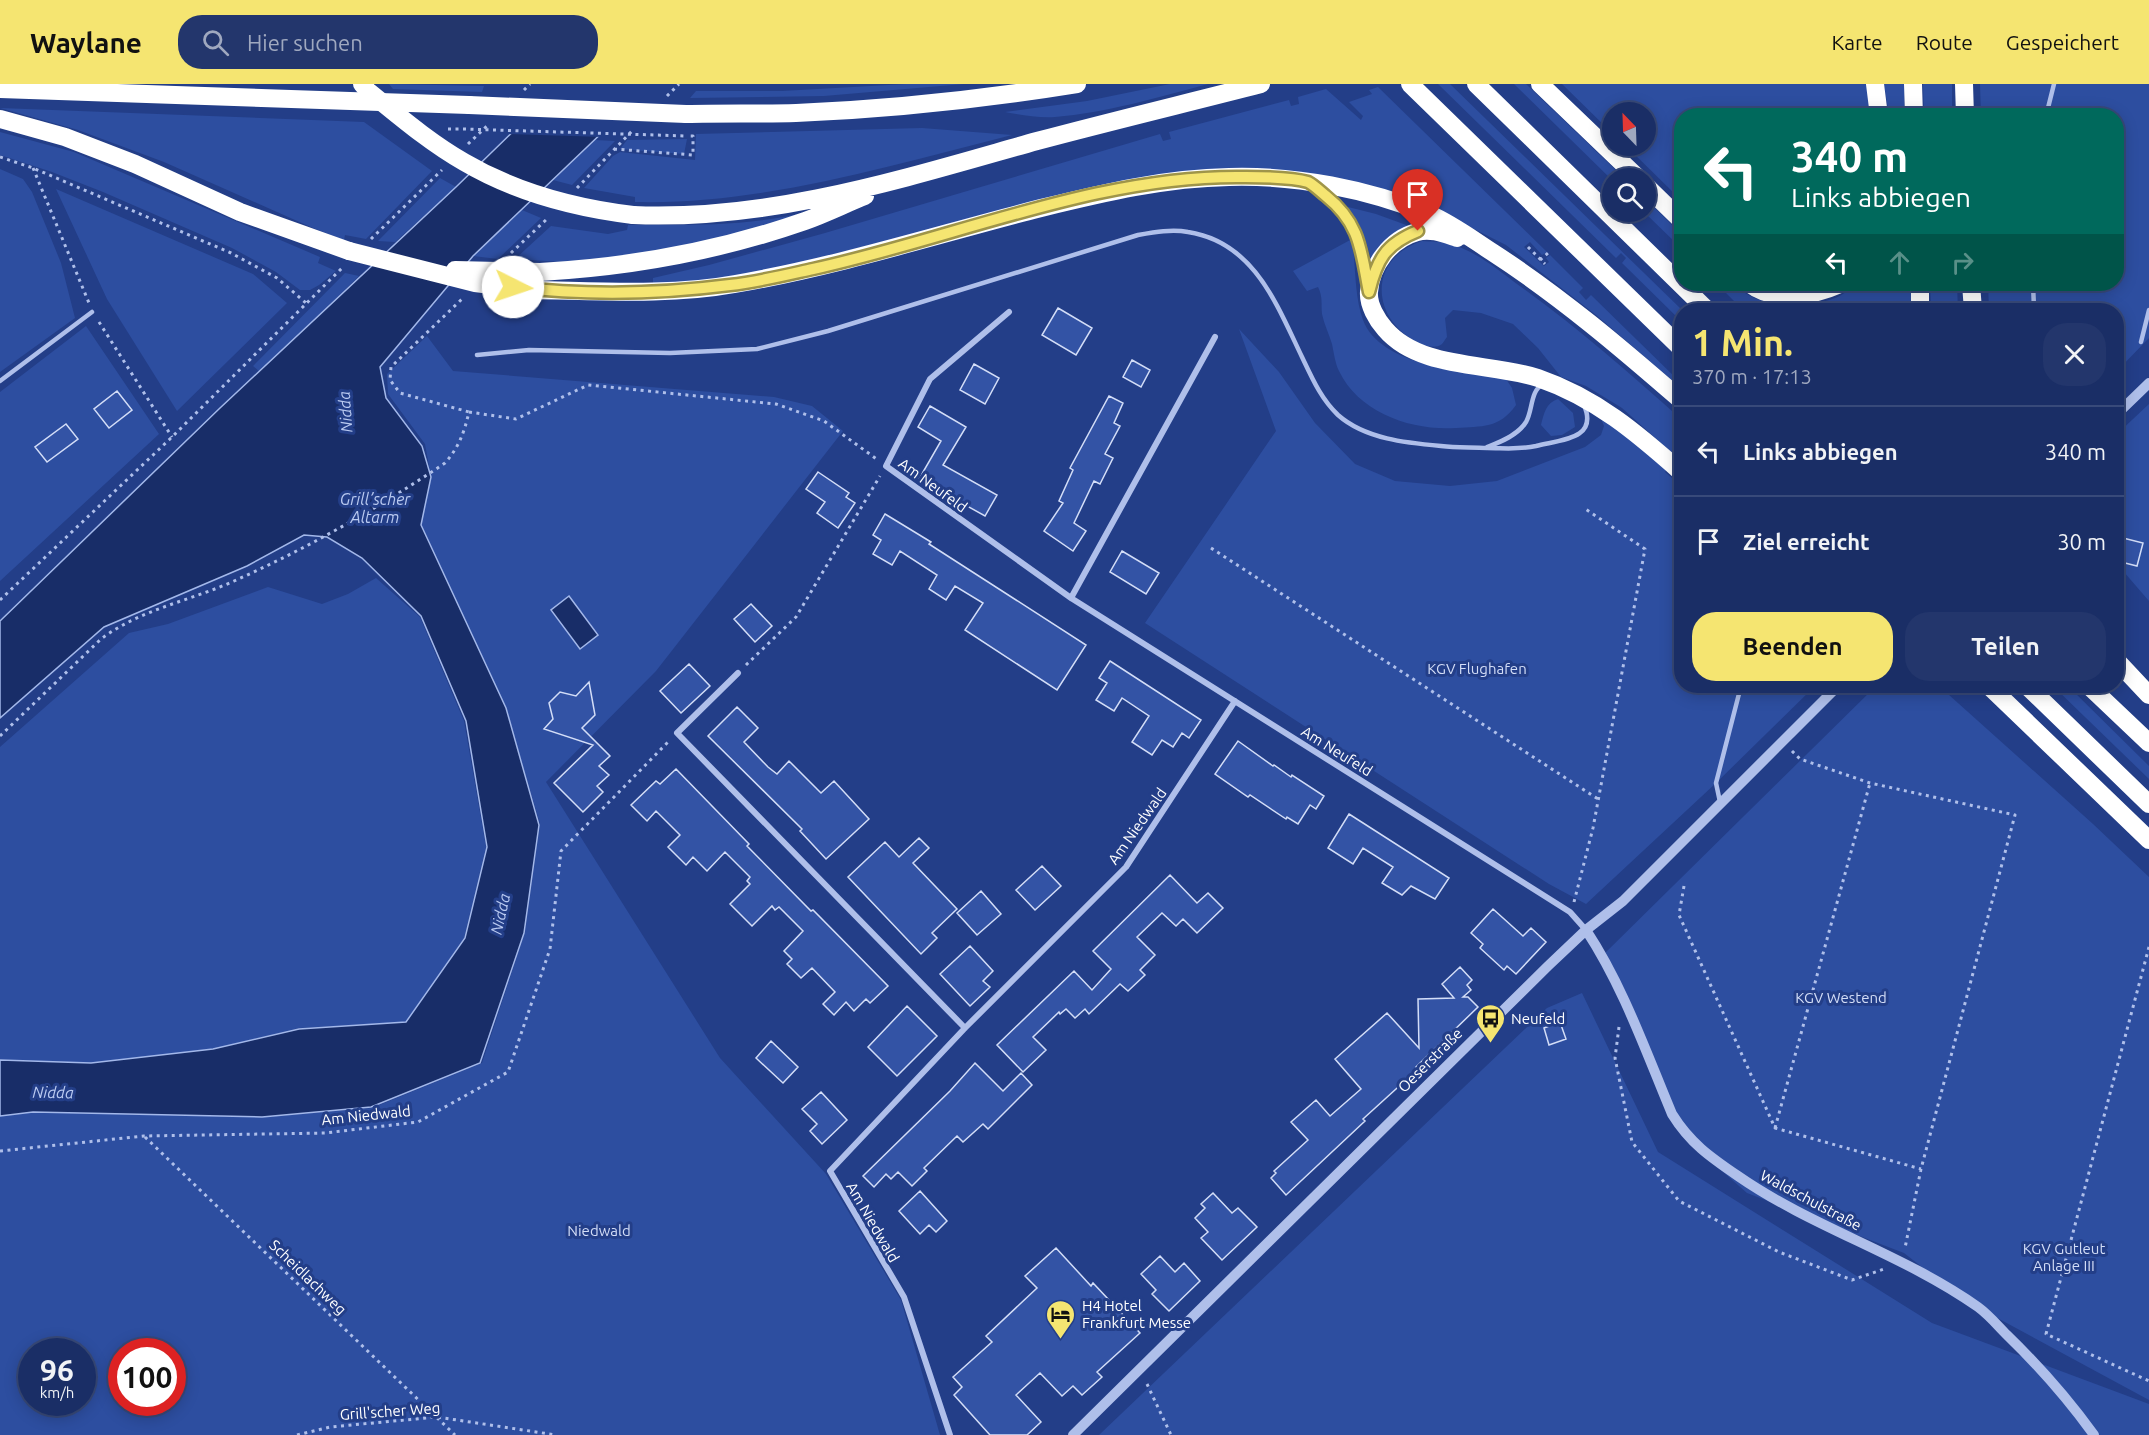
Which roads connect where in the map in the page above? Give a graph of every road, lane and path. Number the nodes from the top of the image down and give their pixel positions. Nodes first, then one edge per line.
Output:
1 (362, 84) edge
2 (530, 84) edge
3 (1077, 84) edge
4 (1262, 84) edge
5 (1410, 84) edge
6 (1476, 84) edge
7 (1540, 84) edge
8 (1875, 84) edge
9 (1913, 84) edge
10 (1964, 84) edge
11 (2054, 84) edge
12 (0, 89) edge
13 (522, 92) dead end
14 (1878, 108) edge
15 (1914, 108) edge
16 (1965, 108) edge
17 (2048, 108) edge
18 (0, 118) edge
19 (490, 123) dead end
20 (446, 129) dead end
21 (465, 147) dead end
22 (0, 157) edge
23 (444, 167) dead end
24 (33, 168) junction
25 (1628, 168) edge
26 (440, 172) dead end
27 (911, 177) junction
28 (1309, 182) junction
29 (574, 191) dead end
30 (1656, 195) edge
31 (1674, 212) edge
32 (550, 215) dead end
33 (1528, 247) dead end
34 (1486, 248) junction
35 (1548, 253) dead end
36 (508, 256) dead end
37 (1540, 260) junction
38 (1545, 264) dead end
39 (420, 269) junction
40 (1674, 278) edge
41 (1688, 291) edge
42 (1764, 291) edge
43 (1821, 291) edge
44 (1369, 292) junction
45 (465, 295) dead end
46 (1700, 303) edge
47 (2149, 310) edge
48 (92, 312) junction
49 (1009, 312) dead end
50 (1215, 337) dead end
51 (1674, 342) edge
52 (2141, 342) dead end
53 (477, 355) dead end
54 (0, 381) edge
55 (2149, 383) edge
56 (1555, 385) junction
57 (1674, 394) edge
58 (1580, 398) junction
59 (2124, 407) edge
60 (469, 412) junction
61 (172, 436) junction
62 (1484, 447) junction
63 (886, 466) junction
64 (1674, 466) edge
65 (1584, 508) dead end
66 (1211, 548) dead end
67 (1071, 598) junction
68 (0, 600) edge
69 (2124, 668) edge
70 (738, 673) joint
71 (1739, 693) edge
72 (1831, 693) edge
73 (1996, 693) edge
74 (2034, 693) edge
75 (2096, 693) edge
76 (2149, 695) edge
77 (1235, 701) junction
78 (677, 733) junction
79 (0, 736) edge
80 (1782, 742) junction
81 (2149, 743) edge
82 (1870, 783) junction
83 (1598, 799) junction
84 (1720, 803) junction
85 (2149, 804) edge
86 (2149, 840) edge
87 (1684, 886) dead end
88 (1570, 912) junction
89 (1586, 930) junction
90 (2149, 947) edge
91 (1623, 999) junction
92 (965, 1028) junction
93 (1775, 1128) junction
94 (144, 1136) junction
95 (0, 1151) edge
96 (1921, 1169) junction
97 (1901, 1263) junction
98 (1139, 1369) junction
99 (2149, 1381) edge
100 (436, 1416) junction
101 (297, 1435) edge
102 (455, 1435) edge
103 (556, 1435) edge
104 (950, 1435) edge
105 (1073, 1435) edge
106 (1171, 1435) edge
107 (2094, 1435) edge

1 - 27 highway, bridge
2 - 13 path
3 - 12 highway, bridge
4 - 27 highway
5 - 51 highway
6 - 40 highway
7 - 25 highway
8 - 14 highway
9 - 15 highway
10 - 16 highway
11 - 17 lane
18 - 39 highway, bridge
19 - 21 path
20 - 29 path, bridge
22 - 24 path
23 - 26 path
24 - 48 path
24 - 61 path
27 - 39 highway, bridge
28 - 34 highway
28 - 39 highway, bridge
28 - 44 lane
30 - 31 highway
32 - 36 path
33 - 37 path
34 - 44 highway
34 - 57 highway
35 - 37 path
37 - 38 path
41 - 46 highway
42 - 43 highway
44 - 56 highway
45 - 60 path
47 - 52 lane
48 - 54 lane
48 - 61 path
49 - 63 street, Am Neufeld
50 - 67 street
53 - 62 lane
55 - 59 street
56 - 58 highway
56 - 62 lane
58 - 62 lane
58 - 64 highway
60 - 63 path
60 - 79 path
61 - 68 path
63 - 67 street, Am Neufeld
63 - 70 path
65 - 83 path
66 - 83 path
67 - 77 street, Am Neufeld
69 - 76 highway
70 - 78 street
71 - 84 lane
72 - 80 street, Oeserstraße
73 - 86 highway
74 - 85 highway
75 - 81 highway
77 - 88 street, Am Neufeld
77 - 92 street, Am Niedwald
78 - 92 street
78 - 94 path, Am Niedwald
80 - 82 path
80 - 84 street, Oeserstraße
82 - 93 path
82 - 96 path
83 - 88 path
84 - 89 street, Oeserstraße
87 - 93 path
88 - 89 street, Am Neufeld
89 - 91 street, Waldschulstraße
89 - 98 street, Oeserstraße
90 - 99 path
91 - 97 street, Waldschulstraße
91 - 97 path
92 - 104 street, Am Niedwald
93 - 96 path
94 - 95 path, Am Niedwald
94 - 100 path, Scheidlachweg
96 - 97 path
97 - 107 street, Waldschulstraße
98 - 105 street, Oeserstraße
98 - 106 path
100 - 101 path, Grill'scher Weg
100 - 102 path, Scheidlachweg
100 - 103 path, Grill'scher Weg

